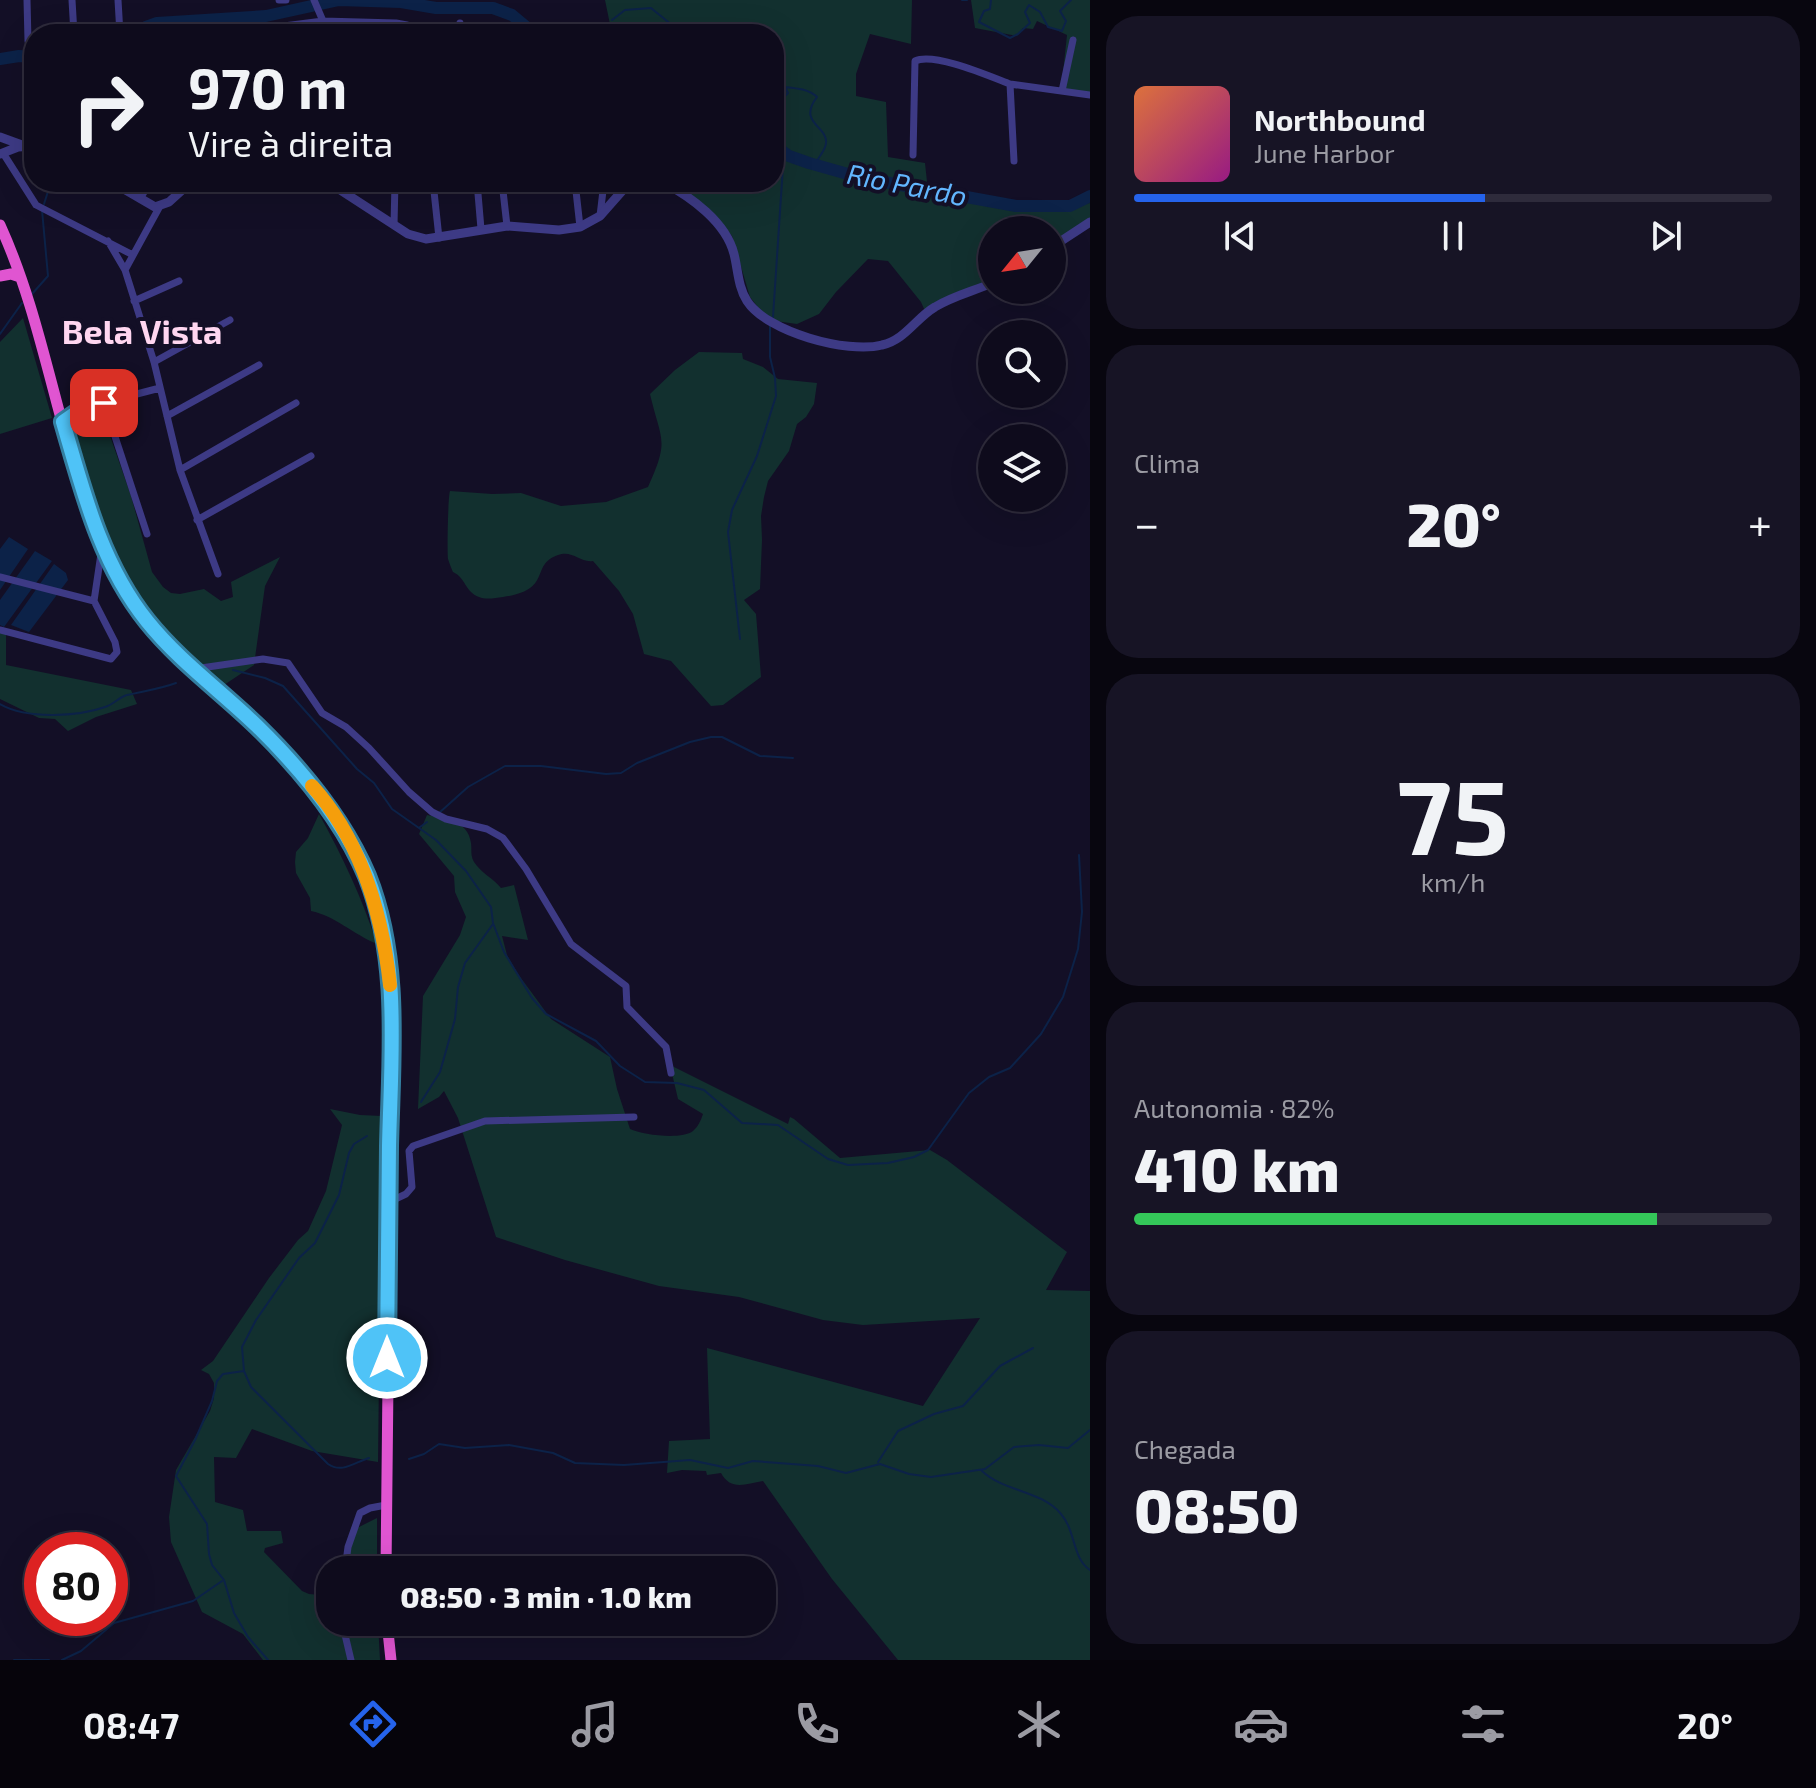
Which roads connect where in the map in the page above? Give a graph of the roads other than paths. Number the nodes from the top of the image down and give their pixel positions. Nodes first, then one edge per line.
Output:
1 (27, 0) edge
2 (72, 0) edge
3 (118, 0) edge
4 (279, 0) edge
5 (286, 0) edge
6 (314, 0) edge
7 (323, 21) junction
8 (396, 23) joint
9 (28, 24) edge
10 (73, 24) edge
11 (119, 24) edge
12 (309, 24) edge
13 (323, 24) edge
14 (402, 24) edge
15 (1073, 40) dead end
16 (1010, 84) junction
17 (1062, 91) junction
18 (1090, 95) edge
19 (0, 137) edge
20 (24, 144) edge
21 (24, 147) edge
22 (1, 153) edge
23 (913, 155) dead end
24 (1014, 161) dead end
25 (24, 187) edge
26 (27, 192) edge
27 (130, 192) edge
28 (144, 192) edge
29 (180, 192) edge
30 (343, 192) edge
31 (395, 192) edge
32 (434, 192) edge
33 (478, 192) edge
34 (503, 192) edge
35 (576, 192) edge
36 (603, 192) edge
37 (621, 192) edge
38 (677, 192) edge
39 (140, 199) junction
40 (160, 206) junction
41 (600, 216) junction
42 (1090, 222) edge
43 (0, 225) edge
44 (394, 225) junction
45 (507, 226) junction
46 (580, 227) junction
47 (481, 229) junction
48 (439, 238) junction
49 (1066, 238) edge
50 (107, 239) junction
51 (133, 255) junction
52 (125, 270) junction
53 (0, 276) edge
54 (20, 277) junction
55 (179, 281) dead end
56 (978, 289) edge
57 (134, 301) junction
58 (230, 320) dead end
59 (154, 362) junction
60 (259, 365) dead end
61 (160, 388) junction
62 (104, 403) junction
63 (296, 403) dead end
64 (167, 416) junction
65 (63, 422) junction
66 (311, 456) dead end
67 (180, 470) junction
68 (197, 520) junction
69 (147, 534) dead end
70 (103, 545) junction
71 (218, 574) dead end
72 (0, 577) edge
73 (94, 601) junction
74 (0, 630) edge
75 (194, 669) junction
76 (671, 1073) dead end
77 (634, 1117) dead end
78 (389, 1202) junction
79 (386, 1505) junction
80 (347, 1556) edge
81 (386, 1556) edge
82 (345, 1636) edge
83 (388, 1636) edge
84 (351, 1660) edge
85 (391, 1660) edge

1 - 9 street
2 - 10 street
3 - 11 street
4 - 5 street
6 - 7 street
7 - 8 street
7 - 12 street
7 - 13 street
8 - 14 street
15 - 17 street
16 - 17 street
16 - 23 street
16 - 24 street
17 - 18 street
19 - 20 street
21 - 22 street
22 - 25 street
26 - 50 street
27 - 39 street
28 - 39 street
29 - 40 street
30 - 44 street
31 - 44 street
32 - 48 street
33 - 47 street
34 - 45 street
35 - 46 street
36 - 41 street
37 - 41 street
38 - 56 street
39 - 40 street
40 - 51 street
41 - 46 street
42 - 49 street
43 - 54 highway
44 - 48 street
45 - 46 street
45 - 47 street
47 - 48 street
50 - 51 street
50 - 52 street
51 - 52 street
52 - 57 street
53 - 54 highway
54 - 65 highway
55 - 57 street
57 - 59 street
58 - 59 street
59 - 61 street
60 - 64 street
61 - 62 street
61 - 64 street
62 - 65 street
62 - 69 street
63 - 67 street
64 - 67 street
65 - 70 highway
66 - 68 street
67 - 68 street
68 - 71 street
70 - 73 street
70 - 75 highway
72 - 73 street
73 - 74 street
75 - 76 street
75 - 78 highway
77 - 78 street
78 - 79 highway
79 - 80 street
79 - 81 highway
82 - 84 street
83 - 85 highway

